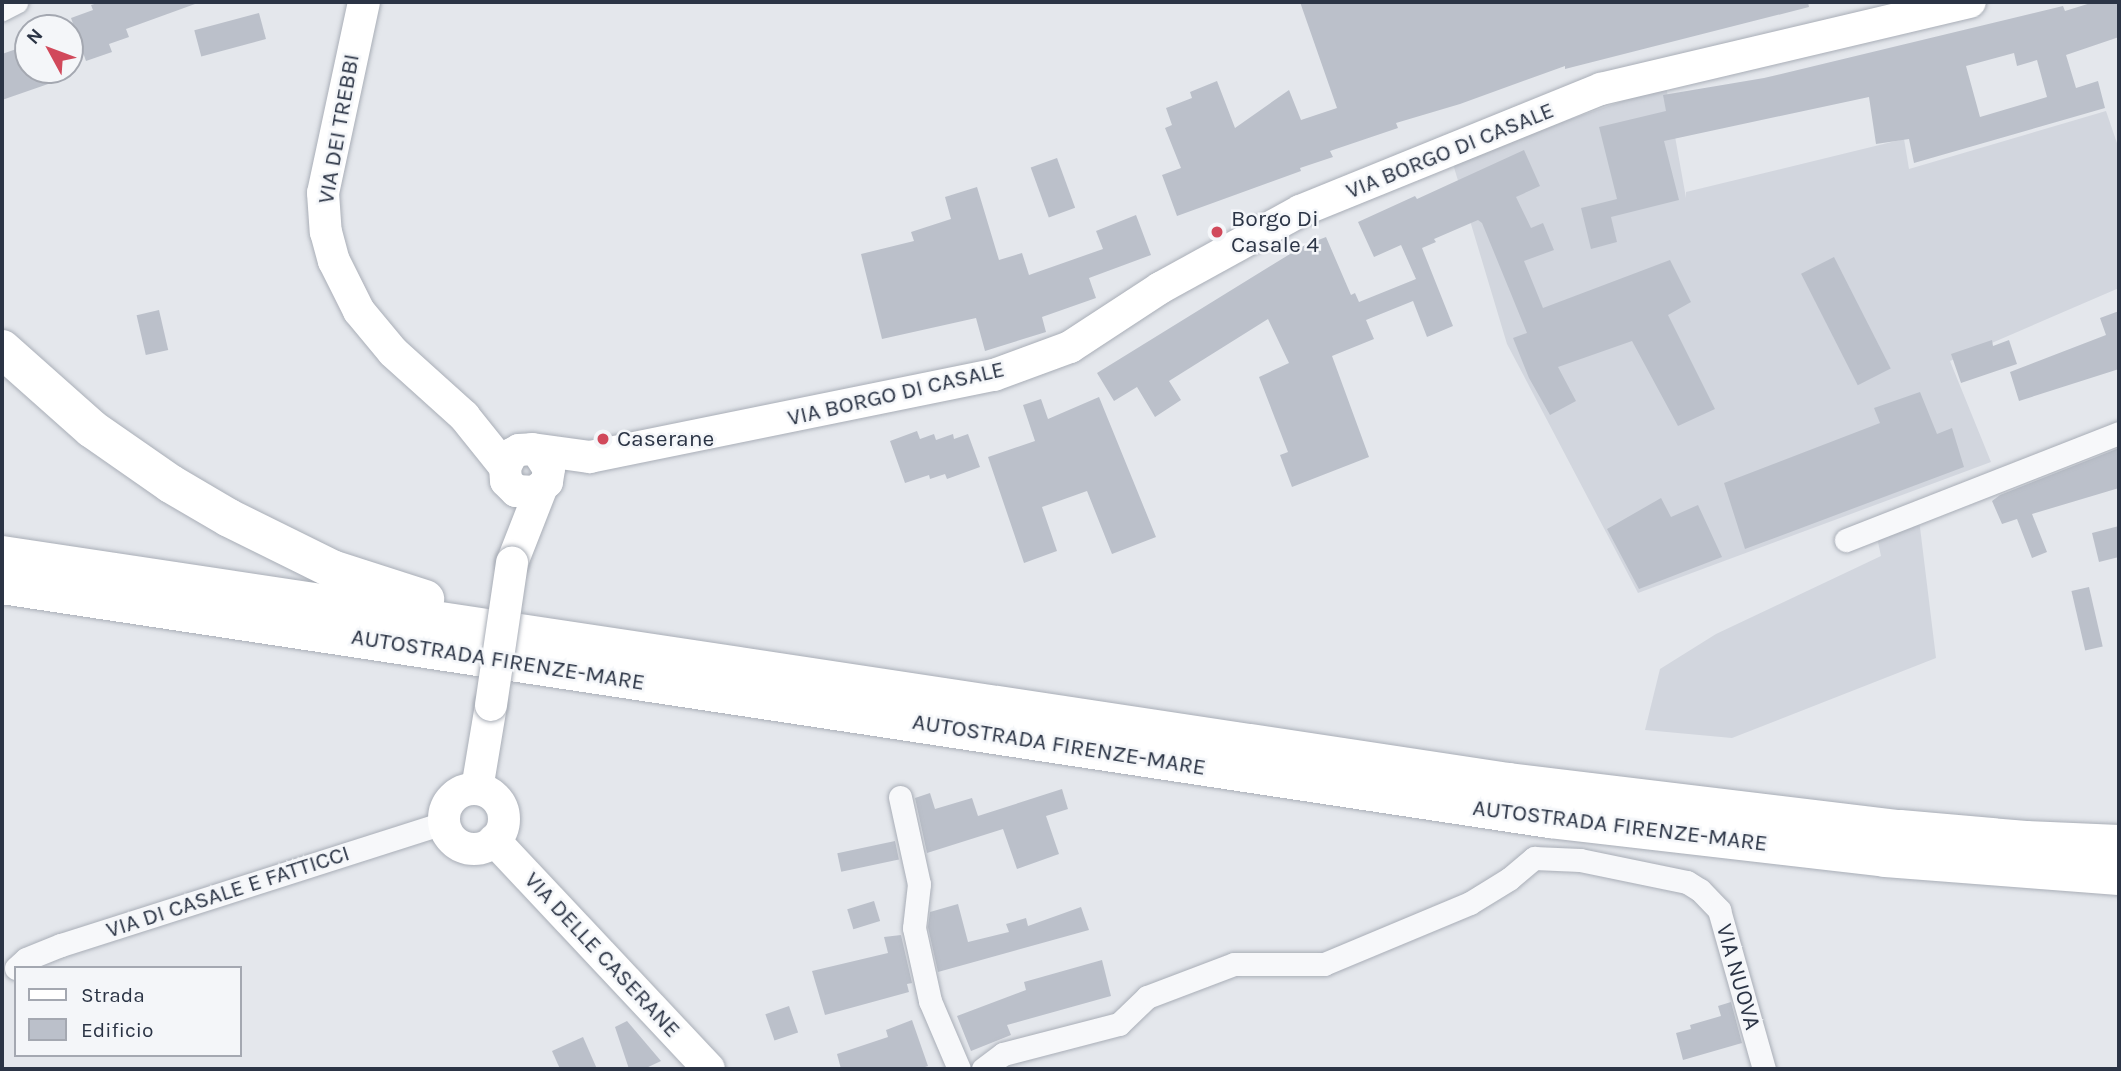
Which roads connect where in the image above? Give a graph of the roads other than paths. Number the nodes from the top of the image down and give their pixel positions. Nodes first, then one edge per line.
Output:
1 (16, 2) edge
2 (364, 2) edge
3 (1970, 2) edge
4 (2, 9) edge
5 (2, 349) edge
6 (2119, 433) edge
7 (528, 471) junction
8 (1846, 540) dead end
9 (2, 555) edge
10 (2, 585) edge
11 (579, 641) junction
12 (477, 789) junction
13 (900, 797) dead end
14 (443, 823) junction
15 (495, 841) junction
16 (2119, 844) edge
17 (2119, 876) edge
18 (18, 966) edge
19 (709, 1069) edge
20 (959, 1069) edge
21 (983, 1069) edge
22 (1764, 1069) edge

1 - 4 street
2 - 7 street, VIA DEI TREBBI
3 - 7 street, VIA BORGO DI CASALE
5 - 11 highway
6 - 8 street
7 - 12 street, bridge
9 - 11 highway, AUTOSTRADA FIRENZE-MARE
10 - 17 highway, AUTOSTRADA FIRENZE-MARE
11 - 16 highway, AUTOSTRADA FIRENZE-MARE
12 - 14 street
12 - 15 street
13 - 20 street
14 - 15 street
14 - 18 street, VIA DI CASALE E FATTICCI
15 - 19 street, VIA DELLE CASERANE
21 - 22 street, VIA NUOVA

